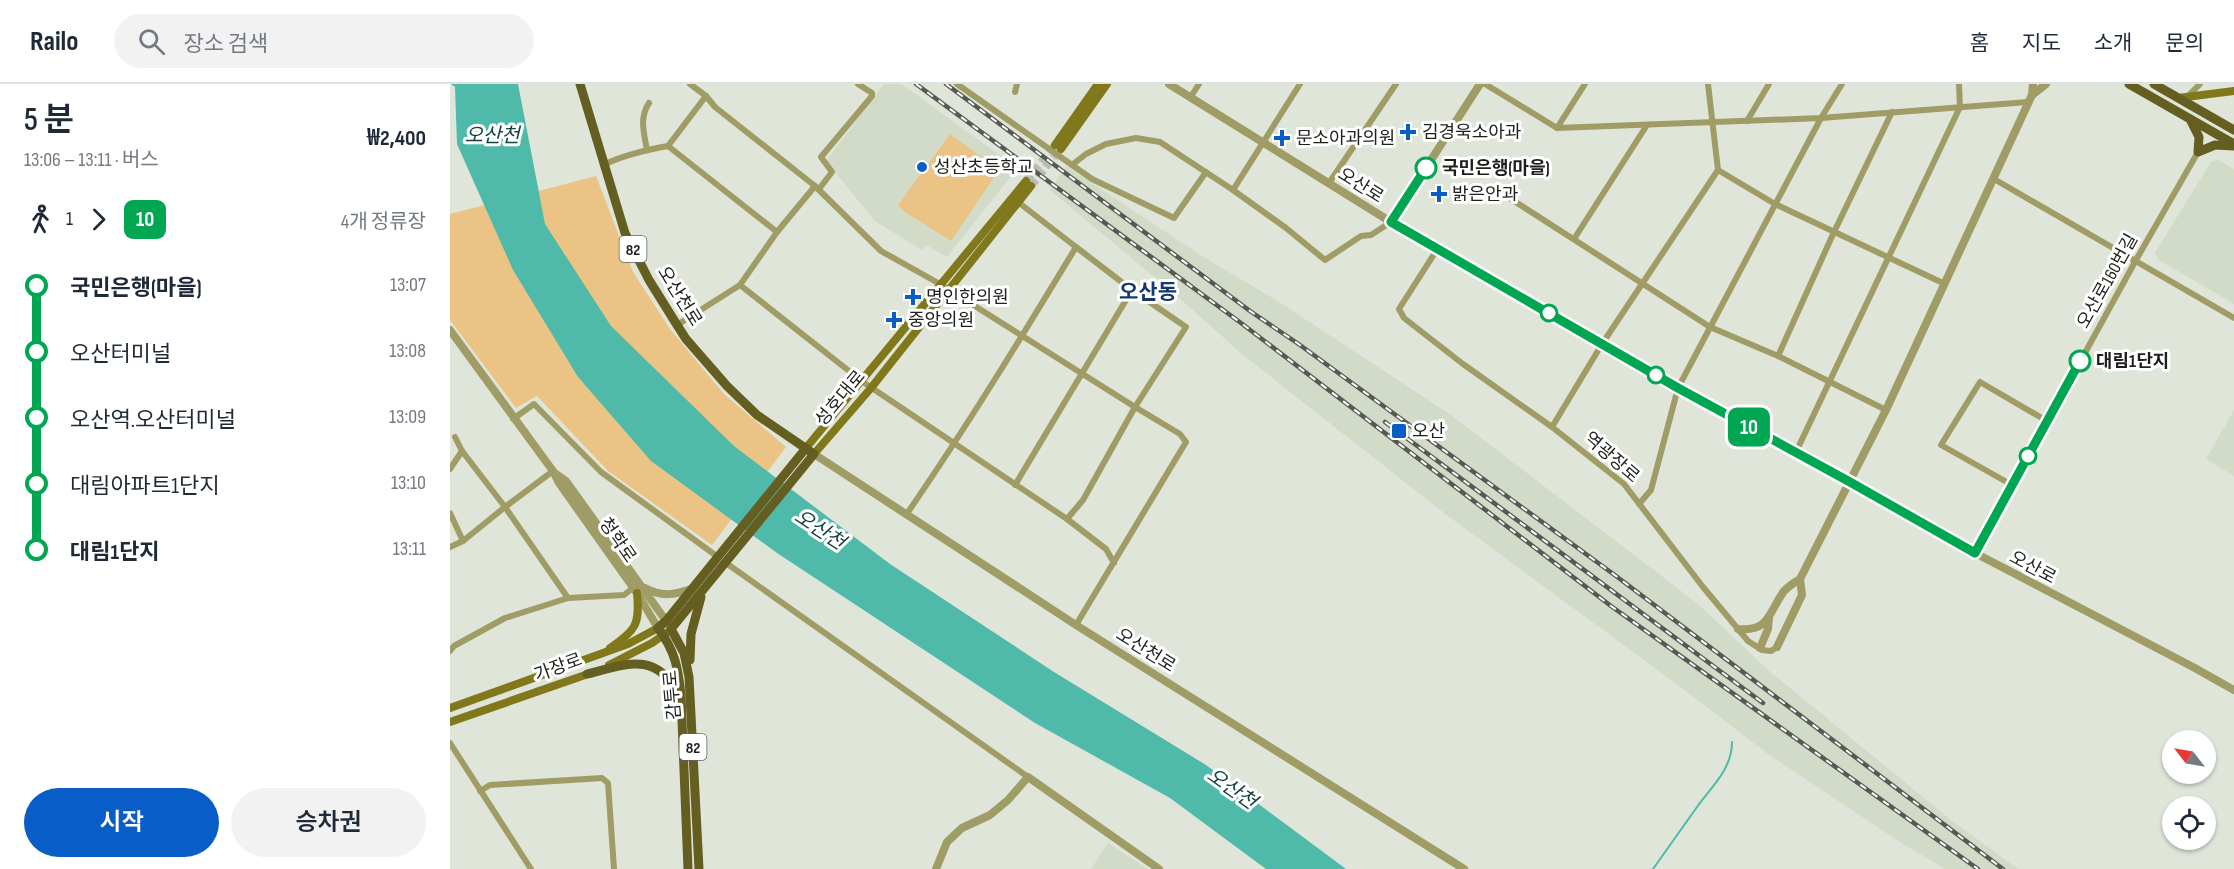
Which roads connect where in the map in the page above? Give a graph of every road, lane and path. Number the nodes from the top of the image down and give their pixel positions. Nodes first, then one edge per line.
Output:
1 (580, 84) edge
2 (690, 84) edge
3 (858, 84) edge
4 (957, 84) edge
5 (1017, 84) edge
6 (1098, 84) edge
7 (1107, 84) edge
8 (1169, 84) edge
9 (1199, 84) edge
10 (1300, 84) edge
11 (1396, 84) edge
12 (1480, 84) edge
13 (1485, 84) edge
14 (1585, 84) edge
15 (1708, 84) edge
16 (1769, 84) edge
17 (1842, 84) edge
18 (1959, 84) edge
19 (2033, 84) edge
20 (2046, 84) edge
21 (2129, 84) edge
22 (2154, 84) edge
23 (2200, 84) edge
24 (2234, 91) edge
25 (1015, 92) dead end
26 (706, 96) junction
27 (2188, 96) junction
28 (1190, 98) junction
29 (2178, 98) junction
30 (2030, 99) junction
31 (649, 103) dead end
32 (2163, 103) junction
33 (1960, 107) junction
34 (1892, 112) junction
35 (1821, 117) junction
36 (2190, 119) junction
37 (1747, 121) junction
38 (1712, 122) junction
39 (1647, 125) junction
40 (1557, 128) junction
41 (2234, 130) edge
42 (1263, 141) junction
43 (2234, 145) edge
44 (668, 147) junction
45 (647, 150) junction
46 (2198, 152) junction
47 (603, 165) junction
48 (1072, 165) junction
49 (1718, 170) junction
50 (1206, 172) junction
51 (1994, 179) junction
52 (1329, 183) junction
53 (817, 187) junction
54 (1233, 190) junction
55 (1511, 199) dead end
56 (1018, 202) junction
57 (1775, 204) junction
58 (1391, 222) junction
59 (777, 232) junction
60 (1834, 232) junction
61 (1575, 239) junction
62 (1076, 247) junction
63 (1438, 248) junction
64 (1888, 258) junction
65 (2136, 260) junction
66 (1642, 282) junction
67 (940, 284) junction
68 (1945, 284) junction
69 (740, 285) junction
70 (948, 290) junction
71 (1132, 290) junction
72 (2234, 318) edge
73 (677, 325) junction
74 (1710, 327) junction
75 (450, 330) edge
76 (1021, 337) junction
77 (1602, 344) junction
78 (1778, 356) junction
79 (1081, 375) junction
80 (862, 382) junction
81 (1830, 382) junction
82 (871, 388) junction
83 (1678, 388) junction
84 (1135, 407) junction
85 (1886, 410) junction
86 (513, 419) junction
87 (2046, 421) junction
88 (1552, 427) junction
89 (455, 437) dead end
90 (954, 445) junction
91 (462, 451) junction
92 (1796, 452) junction
93 (807, 454) junction
94 (450, 469) edge
95 (553, 471) junction
96 (1850, 482) junction
97 (1014, 485) junction
98 (2012, 485) junction
99 (1639, 504) junction
100 (505, 507) junction
101 (450, 513) edge
102 (906, 515) junction
103 (1067, 519) junction
104 (464, 541) junction
105 (450, 547) edge
106 (1975, 553) junction
107 (721, 554) junction
108 (728, 561) junction
109 (1114, 562) junction
110 (1800, 579) junction
111 (638, 588) junction
112 (692, 589) junction
113 (702, 593) junction
114 (568, 598) junction
115 (1769, 617) junction
116 (1076, 625) junction
117 (665, 628) junction
118 (1738, 629) junction
119 (1777, 647) joint
120 (1760, 648) junction
121 (450, 651) edge
122 (594, 657) junction
123 (587, 674) junction
124 (689, 677) junction
125 (2234, 690) edge
126 (681, 695) junction
127 (450, 708) edge
128 (450, 722) edge
129 (450, 743) edge
130 (1028, 777) junction
131 (480, 791) junction
132 (531, 869) edge
133 (614, 869) edge
134 (688, 869) edge
135 (699, 869) edge
136 (936, 869) edge
137 (1159, 869) edge
138 (1464, 869) edge

1 - 47 main road, 오산천로 / 82
2 - 26 street
3 - 53 street
4 - 48 street
5 - 25 street
6 - 7 main road
8 - 28 street, 오산로
9 - 28 street
10 - 42 street
11 - 52 street
12 - 58 street
13 - 40 street
14 - 40 street
15 - 38 street
16 - 37 street
17 - 35 street
18 - 33 street
19 - 30 street
20 - 30 street
21 - 32 main road
22 - 29 main road
23 - 27 street
24 - 27 main road
26 - 44 street
26 - 53 street
27 - 29 main road
28 - 42 street, 오산로
29 - 32 main road
29 - 41 main road
30 - 33 street
30 - 51 street
31 - 45 street
32 - 36 main road
33 - 34 street
33 - 64 street
34 - 35 street
34 - 60 street
35 - 37 street
35 - 57 street
36 - 43 main road
36 - 46 main road
37 - 38 street
38 - 39 street
38 - 49 street
39 - 40 street
39 - 61 street
42 - 52 street, 오산로
42 - 54 street
43 - 46 main road
44 - 45 street
44 - 59 street
45 - 47 street
46 - 65 street, 오산로160번길
47 - 73 main road, 오산천로 / 82
48 - 50 street
48 - 50 street
49 - 57 street
49 - 66 street
50 - 54 street
51 - 65 street
51 - 68 street
52 - 58 street, 오산로
53 - 59 street
53 - 67 street
54 - 58 street
55 - 61 street
56 - 62 street
56 - 67 main road, 성호대로
56 - 70 main road, 성호대로
57 - 60 street
57 - 74 street
58 - 63 street, 오산로
59 - 69 street
60 - 64 street
60 - 78 street
61 - 66 street
62 - 71 street
62 - 76 street
63 - 77 street, 오산로
63 - 88 street, 역광장로
64 - 68 street
64 - 81 street
65 - 72 street
65 - 87 street, 오산로160번길
66 - 74 street
66 - 77 street
67 - 70 street
67 - 80 main road, 성호대로
68 - 85 street
69 - 73 street
69 - 80 street
70 - 76 street
70 - 82 main road, 성호대로
71 - 79 street
71 - 84 street
73 - 93 main road, 오산천로 / 82
74 - 78 street
74 - 83 street
75 - 86 street, 청학로
76 - 79 street
76 - 90 street
77 - 83 street, 오산로
77 - 88 street
78 - 81 street
79 - 84 street
79 - 97 street
80 - 82 street
80 - 93 main road, 성호대로
81 - 85 street
81 - 92 street
82 - 90 street
82 - 93 main road, 성호대로
83 - 92 street, 오산로
83 - 99 street
84 - 103 street
84 - 109 street
85 - 96 street
86 - 95 street, 청학로
86 - 107 street
87 - 98 street, 오산로160번길
87 - 98 street
88 - 99 street, 역광장로
89 - 91 street
90 - 97 street
90 - 102 street
91 - 94 street
91 - 100 street
92 - 96 street, 오산로
93 - 102 street, 오산천로
93 - 107 main road, 성호대로
93 - 108 main road, 성호대로
95 - 100 street
95 - 111 street, 청학로
96 - 106 street, 오산로
96 - 110 street
97 - 103 street
98 - 106 street, 오산로160번길
99 - 118 street, 역광장로
100 - 104 street
100 - 114 street
101 - 104 street
102 - 116 street, 오산천로
103 - 109 street
104 - 105 street
106 - 125 street, 오산로
107 - 112 main road, 성호대로
108 - 113 main road, 성호대로
108 - 130 street
109 - 116 street
110 - 115 street
110 - 119 street
111 - 112 street
111 - 114 street
111 - 117 street, 청학로
111 - 122 main road
112 - 117 main road, 성호대로
113 - 117 main road, 성호대로
113 - 124 main road
114 - 121 street
115 - 118 street
115 - 120 street
116 - 138 street, 오산천로
117 - 122 main road, 가장로
117 - 123 main road, 가장로
117 - 124 main road, 감투로 / 82
117 - 126 main road, 감투로
118 - 120 street, 역광장로
119 - 120 street
122 - 127 main road, 가장로
123 - 126 main road
123 - 128 main road, 가장로
124 - 135 main road, 감투로 / 82
126 - 134 main road, 감투로
129 - 131 street
130 - 136 street
130 - 137 street
131 - 132 street
131 - 133 street

